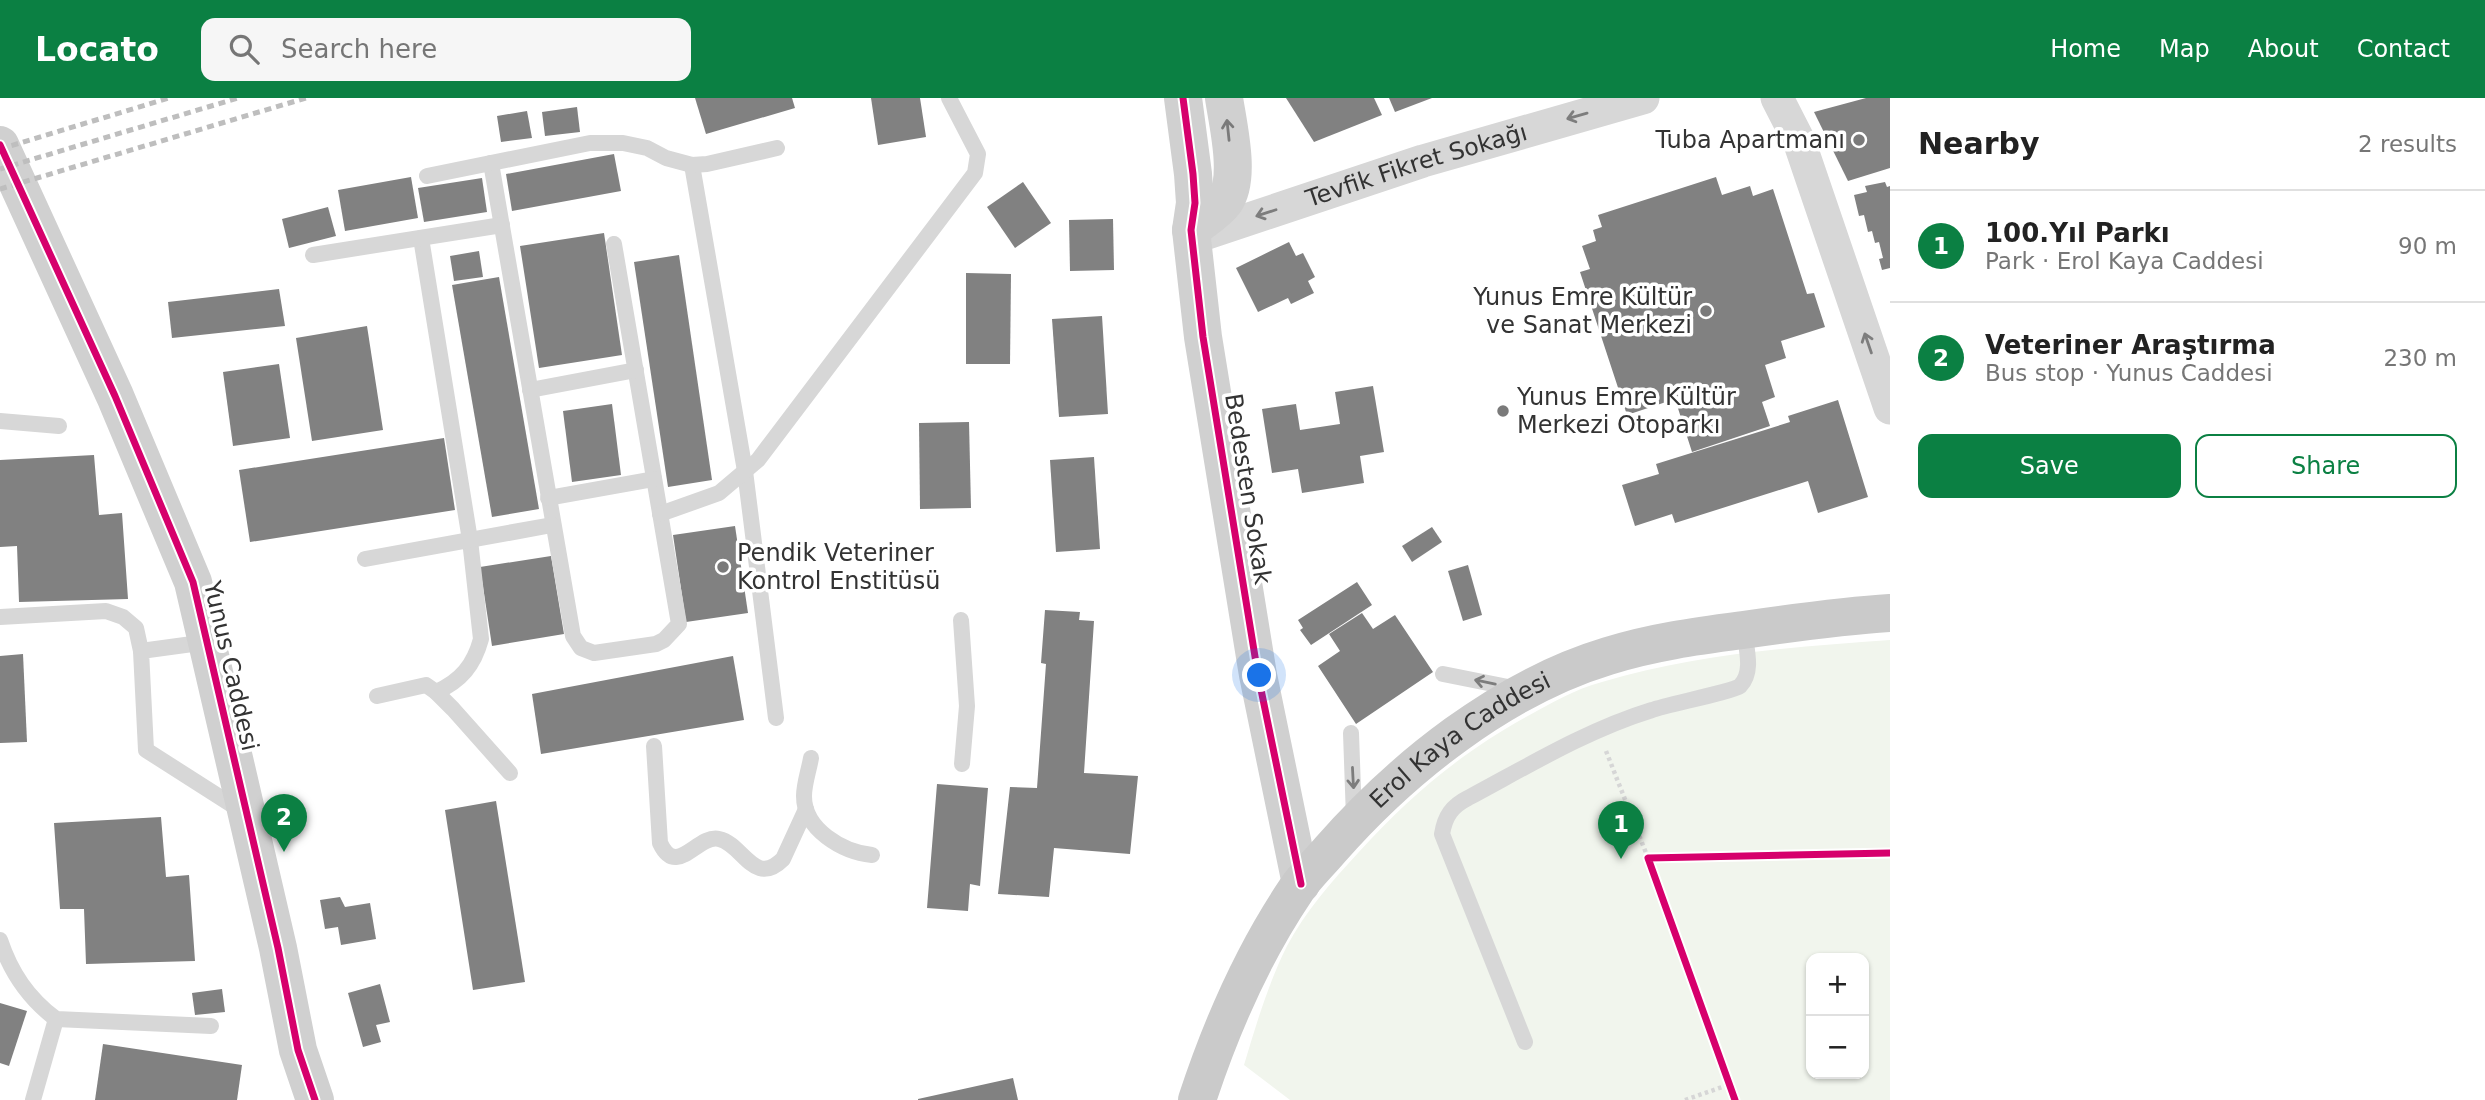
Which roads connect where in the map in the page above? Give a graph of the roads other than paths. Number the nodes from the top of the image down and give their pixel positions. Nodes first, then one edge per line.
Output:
1 (949, 98) edge
2 (1160, 98) edge
3 (1183, 98) edge
4 (1224, 98) edge
5 (1777, 98) edge
6 (1631, 99) edge
7 (0, 145) edge
8 (777, 148) dead end
9 (491, 163) junction
10 (692, 165) junction
11 (427, 176) dead end
12 (502, 225) junction
13 (1192, 234) junction
14 (421, 238) junction
15 (614, 244) dead end
16 (313, 255) dead end
17 (636, 370) junction
18 (530, 390) junction
19 (1890, 408) edge
20 (0, 421) edge
21 (59, 426) dead end
22 (745, 471) junction
23 (654, 479) junction
24 (548, 498) junction
25 (660, 513) junction
26 (552, 525) junction
27 (470, 540) junction
28 (365, 559) dead end
29 (1890, 613) edge
30 (0, 617) edge
31 (961, 620) dead end
32 (1744, 630) junction
33 (207, 642) junction
34 (141, 650) junction
35 (1443, 674) dead end
36 (1527, 691) junction
37 (436, 692) junction
38 (377, 696) dead end
39 (776, 718) dead end
40 (1351, 733) dead end
41 (654, 746) dead end
42 (811, 758) dead end
43 (962, 764) dead end
44 (510, 773) dead end
45 (806, 809) junction
46 (246, 814) junction
47 (1355, 822) junction
48 (872, 855) dead end
49 (1301, 884) junction
50 (0, 940) edge
51 (56, 1019) junction
52 (211, 1026) dead end
53 (1525, 1042) dead end
54 (298, 1050) junction
55 (33, 1100) edge
56 (299, 1100) edge
57 (315, 1100) edge
58 (1197, 1100) edge

1 - 22 lane
2 - 13 street, Bedesten Sokak
3 - 13 street, Bedesten Sokak
13 -> 4 street
19 -> 5 street
6 -> 13 street, Tevfik Fikret Sokağı
7 - 33 street, Yunus Caddesi
8 - 10 lane
9 - 10 lane
9 - 11 lane
9 - 12 lane
10 - 22 lane
12 - 14 lane
12 - 18 lane
13 - 49 street, Bedesten Sokak
14 - 16 lane
14 - 27 lane
15 - 17 lane
17 - 18 lane
17 - 23 lane
18 - 24 lane
20 - 21 lane
22 - 25 lane
22 - 39 lane
23 - 24 lane
23 - 25 lane
24 - 26 lane
25 - 26 lane
26 - 27 lane
27 - 28 lane
27 - 37 lane
29 - 32 main road, Erol Kaya Caddesi
30 - 34 lane
31 - 43 lane
32 - 36 main road, Erol Kaya Caddesi
32 - 53 lane
33 - 34 lane
33 - 46 street, Yunus Caddesi
34 - 46 lane
36 -> 35 lane
36 - 47 main road, Erol Kaya Caddesi
37 - 38 lane
37 - 44 lane
40 -> 47 lane
41 - 45 lane
42 - 45 lane
45 - 48 lane
46 - 54 street, Yunus Caddesi
47 - 49 main road, Erol Kaya Caddesi
49 - 58 main road, Erol Kaya Caddesi
50 - 51 lane
51 - 52 lane
51 - 55 lane
54 - 56 street
54 - 57 street, Yunus Caddesi

